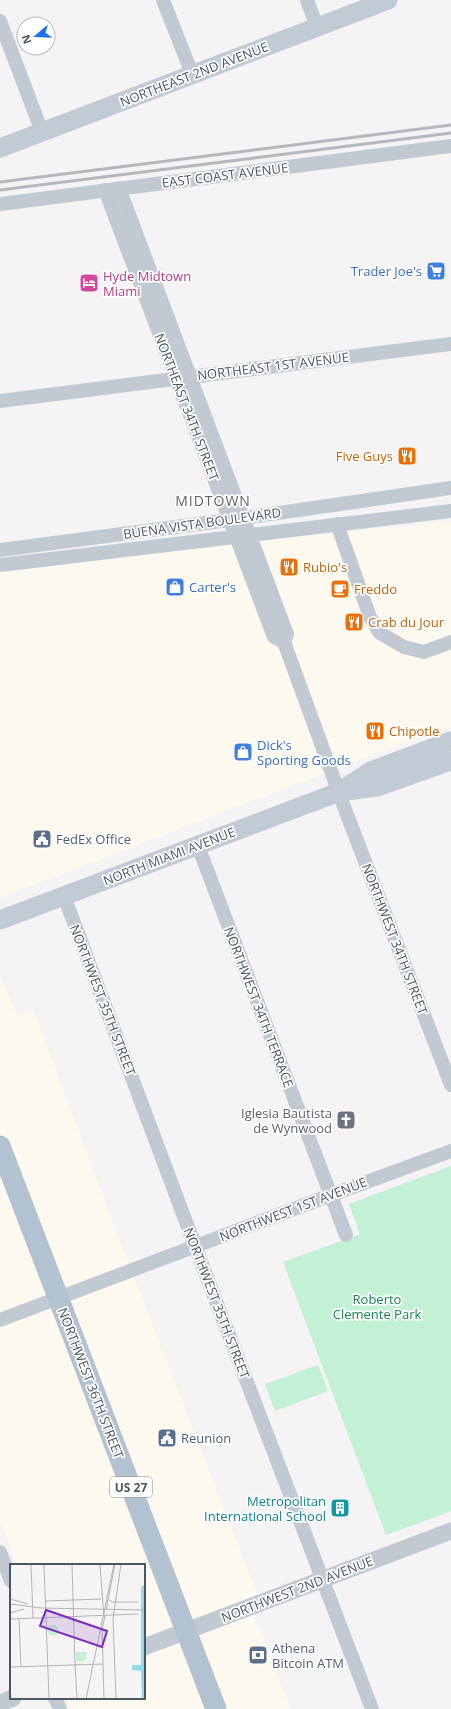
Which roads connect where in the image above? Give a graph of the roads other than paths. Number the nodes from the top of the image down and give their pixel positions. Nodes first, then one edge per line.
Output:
1 (163, 0) edge
2 (307, 0) edge
3 (388, 0) edge
4 (0, 21) edge
5 (317, 27) junction
6 (192, 74) junction
7 (42, 132) junction
8 (451, 146) edge
9 (0, 148) edge
10 (119, 188) junction
11 (105, 190) junction
12 (0, 204) edge
13 (451, 344) edge
14 (190, 377) junction
15 (176, 378) junction
16 (0, 401) edge
17 (451, 488) edge
18 (451, 511) edge
19 (244, 518) junction
20 (229, 520) junction
21 (337, 524) junction
22 (250, 535) junction
23 (236, 537) junction
24 (0, 550) edge
25 (0, 565) edge
26 (284, 642) junction
27 (451, 642) edge
28 (451, 741) edge
29 (451, 754) edge
30 (443, 764) edge
31 (339, 792) junction
32 (198, 846) junction
33 (64, 896) junction
34 (0, 920) edge
35 (451, 1085) edge
36 (0, 1146) edge
37 (451, 1151) edge
38 (331, 1195) junction
39 (346, 1234) dead end
40 (195, 1246) junction
41 (59, 1299) junction
42 (0, 1320) edge
43 (451, 1531) edge
44 (0, 1552) edge
45 (10, 1578) edge
46 (322, 1579) junction
47 (186, 1632) junction
48 (145, 1648) edge
49 (10, 1699) edge
50 (55, 1699) edge
51 (0, 1703) edge
52 (60, 1709) edge
53 (216, 1709) edge
54 (372, 1709) edge

1 - 6 street
2 - 5 street
3 - 5 main road, NORTHEAST 2ND AVENUE
4 - 7 street
5 - 6 main road, NORTHEAST 2ND AVENUE
6 - 7 main road, NORTHEAST 2ND AVENUE
7 - 9 main road, NORTHEAST 2ND AVENUE
8 - 10 street, EAST COAST AVENUE
10 - 11 street, EAST COAST AVENUE
10 - 14 street, NORTHEAST 34TH STREET
11 - 12 street, EAST COAST AVENUE
11 - 15 street, NORTHEAST 34TH STREET
13 - 14 street, NORTHEAST 1ST AVENUE
14 - 15 street, NORTHEAST 1ST AVENUE
14 - 19 street, NORTHEAST 34TH STREET
15 - 16 street, NORTHEAST 1ST AVENUE
15 - 20 street, NORTHEAST 34TH STREET
17 - 19 street, BUENA VISTA BOULEVARD
18 - 21 street, BUENA VISTA BOULEVARD
19 - 20 street, BUENA VISTA BOULEVARD
19 - 22 street, NORTHEAST 34TH STREET
20 - 23 street, NORTHEAST 34TH STREET
20 - 24 street, BUENA VISTA BOULEVARD
21 - 22 street, BUENA VISTA BOULEVARD
21 - 27 street
22 - 23 street, BUENA VISTA BOULEVARD
22 - 26 street, NORTHEAST 34TH STREET
23 - 25 street, BUENA VISTA BOULEVARD
23 - 26 street, NORTHEAST 34TH STREET
26 - 31 street, NORTHEAST 34TH STREET
28 - 31 main road, NORTH MIAMI AVENUE
29 - 30 main road
30 - 31 main road, NORTH MIAMI AVENUE
31 - 32 main road, NORTH MIAMI AVENUE
31 - 35 street, NORTHWEST 34TH STREET
32 - 33 main road, NORTH MIAMI AVENUE
32 - 38 street, NORTHWEST 34TH TERRACE
33 - 34 main road, NORTH MIAMI AVENUE
33 - 40 street, NORTHWEST 35TH STREET
36 - 41 main road, NORTHWEST 36TH STREET / US 27
37 - 38 street, NORTHWEST 1ST AVENUE
38 - 39 street, NORTHWEST 34TH TERRACE
38 - 40 street, NORTHWEST 1ST AVENUE
40 - 41 street, NORTHWEST 1ST AVENUE
40 - 46 street, NORTHWEST 35TH STREET
41 - 42 street, NORTHWEST 1ST AVENUE
41 - 47 main road, NORTHWEST 36TH STREET / US 27
43 - 46 street, NORTHWEST 2ND AVENUE
44 - 45 street
46 - 47 street, NORTHWEST 2ND AVENUE
46 - 54 street, NORTHWEST 35TH STREET
47 - 48 street, NORTHWEST 2ND AVENUE
47 - 53 main road, NORTHWEST 36TH STREET / US 27
49 - 51 street
50 - 52 street

